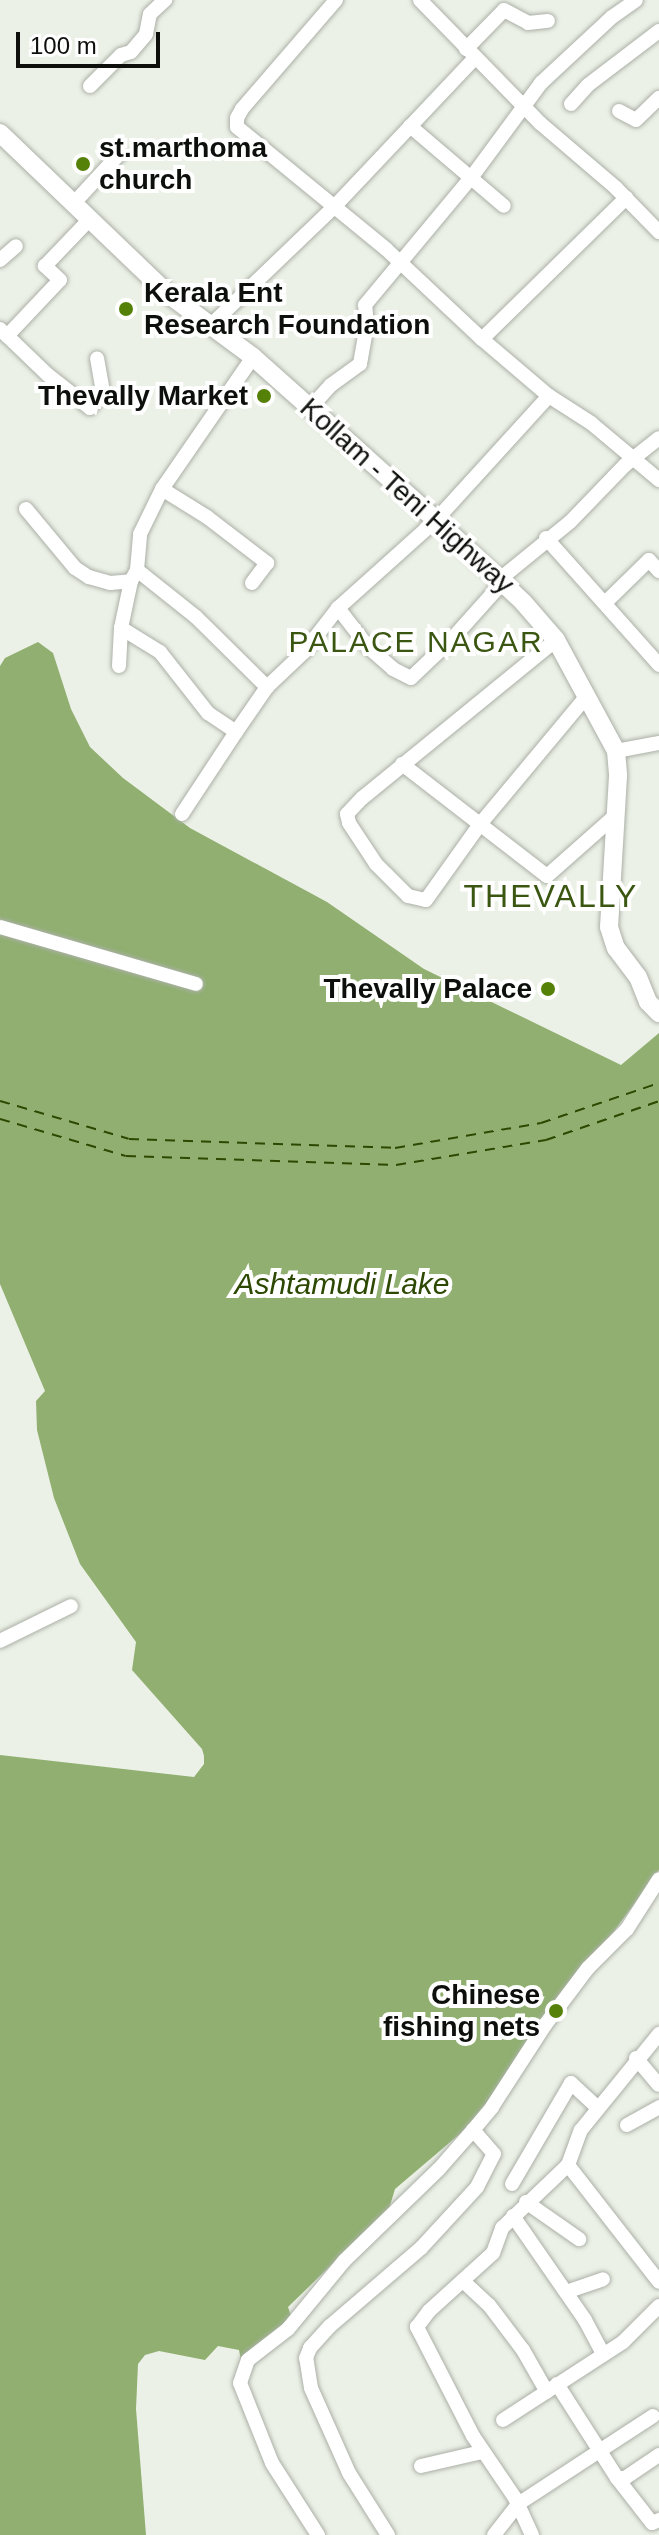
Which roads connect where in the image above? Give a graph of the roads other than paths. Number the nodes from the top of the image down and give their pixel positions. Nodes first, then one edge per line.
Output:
1 (165, 0) edge
2 (336, 0) edge
3 (420, 0) edge
4 (636, 0) edge
5 (548, 21) dead end
6 (659, 31) edge
7 (471, 54) junction
8 (90, 86) dead end
9 (659, 98) edge
10 (571, 104) dead end
11 (524, 106) junction
12 (619, 111) dead end
13 (410, 126) junction
14 (0, 133) edge
15 (120, 153) dead end
16 (471, 178) junction
17 (626, 198) junction
18 (73, 204) junction
19 (504, 206) dead end
20 (334, 207) junction
21 (89, 220) junction
22 (658, 228) edge
23 (16, 246) dead end
24 (0, 260) edge
25 (399, 263) junction
26 (212, 324) junction
27 (4, 332) edge
28 (482, 339) junction
29 (253, 357) junction
30 (97, 359) dead end
31 (549, 396) junction
32 (311, 407) junction
33 (659, 438) edge
34 (634, 457) junction
35 (659, 480) edge
36 (162, 489) junction
37 (26, 509) dead end
38 (436, 520) junction
39 (546, 538) junction
40 (659, 571) edge
41 (134, 576) junction
42 (500, 579) junction
43 (252, 583) dead end
44 (606, 602) junction
45 (338, 608) junction
46 (121, 628) junction
47 (556, 640) junction
48 (659, 665) edge
49 (119, 666) dead end
50 (267, 687) junction
51 (586, 697) junction
52 (236, 732) junction
53 (659, 743) edge
54 (616, 751) junction
55 (402, 764) junction
56 (182, 814) dead end
57 (616, 815) junction
58 (481, 823) junction
59 (0, 927) edge
60 (196, 984) dead end
61 (654, 1007) edge
62 (71, 1606) dead end
63 (0, 1641) edge
64 (659, 1879) edge
65 (659, 2034) edge
66 (636, 2058) junction
67 (659, 2085) edge
68 (659, 2107) edge
69 (598, 2108) junction
70 (627, 2125) dead end
71 (473, 2130) junction
72 (568, 2165) junction
73 (512, 2184) dead end
74 (526, 2202) junction
75 (513, 2216) junction
76 (579, 2239) dead end
77 (603, 2279) dead end
78 (463, 2281) junction
79 (659, 2282) edge
80 (566, 2292) junction
81 (659, 2306) edge
82 (603, 2354) junction
83 (552, 2388) junction
84 (653, 2416) dead end
85 (503, 2420) dead end
86 (482, 2452) junction
87 (601, 2452) junction
88 (659, 2455) edge
89 (421, 2466) dead end
90 (617, 2478) junction
91 (518, 2504) junction
92 (659, 2520) edge
93 (318, 2535) edge
94 (388, 2535) edge
95 (494, 2535) edge
96 (532, 2535) edge

1 - 8 street
2 - 20 street
3 - 7 street
4 - 11 street
5 - 7 street
6 - 10 street
7 - 11 street
7 - 13 street
9 - 12 street
11 - 16 street
11 - 17 street
13 - 16 street
13 - 20 street
14 - 18 main road, Kollam - Teni Highway
15 - 18 street
16 - 19 street
16 - 25 street
17 - 22 street
17 - 28 street
18 - 21 main road, Kollam - Teni Highway
20 - 25 street
20 - 26 street
21 - 26 main road, Kollam - Teni Highway
21 - 27 street
23 - 24 street
25 - 28 street
25 - 32 street
26 - 29 main road, Kollam - Teni Highway
27 - 30 street
28 - 31 street
29 - 32 main road, Kollam - Teni Highway
29 - 36 street
31 - 34 street
31 - 38 street
32 - 38 main road, Kollam - Teni Highway
33 - 34 street
34 - 35 street
34 - 39 street
36 - 41 street
36 - 43 street
37 - 41 street
38 - 42 main road, Kollam - Teni Highway
38 - 45 street
39 - 42 street
39 - 44 street
40 - 44 street
41 - 46 street
41 - 50 street
42 - 45 street
42 - 47 main road, Kollam - Teni Highway
44 - 48 street
45 - 50 street
46 - 49 street
46 - 52 street
47 - 51 main road, Kollam - Teni Highway
47 - 55 street
50 - 52 street
51 - 54 main road, Kollam - Teni Highway
51 - 58 street
52 - 56 street
53 - 54 street
54 - 57 main road, Kollam - Teni Highway
55 - 58 street
55 - 58 street
57 - 58 street
57 - 61 main road, Kollam - Teni Highway
59 - 60 street
62 - 63 street
64 - 71 street
65 - 66 street
66 - 67 street
66 - 69 street
68 - 70 street
69 - 72 street
69 - 73 street
71 - 93 street
71 - 94 street
72 - 74 street
72 - 79 street
74 - 75 street
74 - 76 street
75 - 78 street
75 - 80 street
77 - 80 street
78 - 83 street
78 - 86 street
80 - 82 street
81 - 82 street
82 - 83 street
83 - 85 street
83 - 87 street
84 - 87 street
86 - 89 street
86 - 91 street
87 - 90 street
87 - 91 street
88 - 90 street
90 - 92 street
91 - 95 street
91 - 96 street

